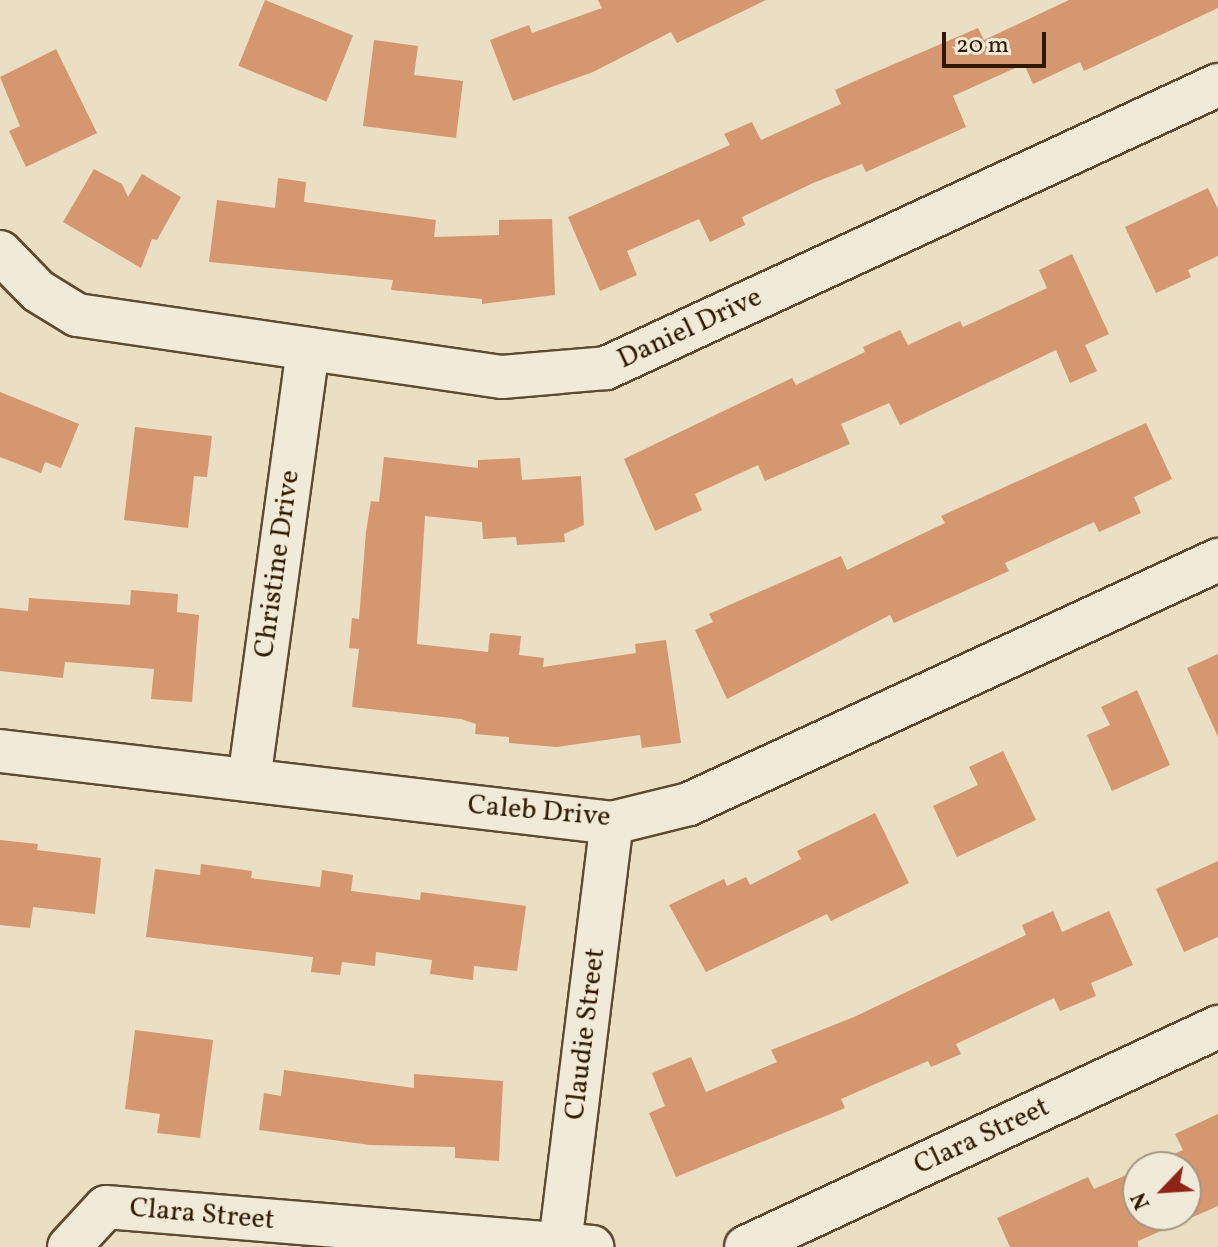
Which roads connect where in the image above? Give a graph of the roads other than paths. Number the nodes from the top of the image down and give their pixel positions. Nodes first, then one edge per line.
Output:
1 (1218, 85) edge
2 (0, 252) edge
3 (308, 349) junction
4 (1218, 560) edge
5 (0, 751) edge
6 (249, 780) junction
7 (612, 823) junction
8 (1218, 1027) edge
9 (576, 1246) edge
10 (69, 1247) edge
11 (746, 1247) edge

1 - 3 street, Daniel Drive
2 - 3 street, Daniel Drive
3 - 6 street, Christine Drive
4 - 7 street, Caleb Drive
5 - 6 street, Caleb Drive
6 - 7 street, Caleb Drive
7 - 9 street, Claudie Street
8 - 11 street, Clara Street
9 - 10 street, Clara Street

